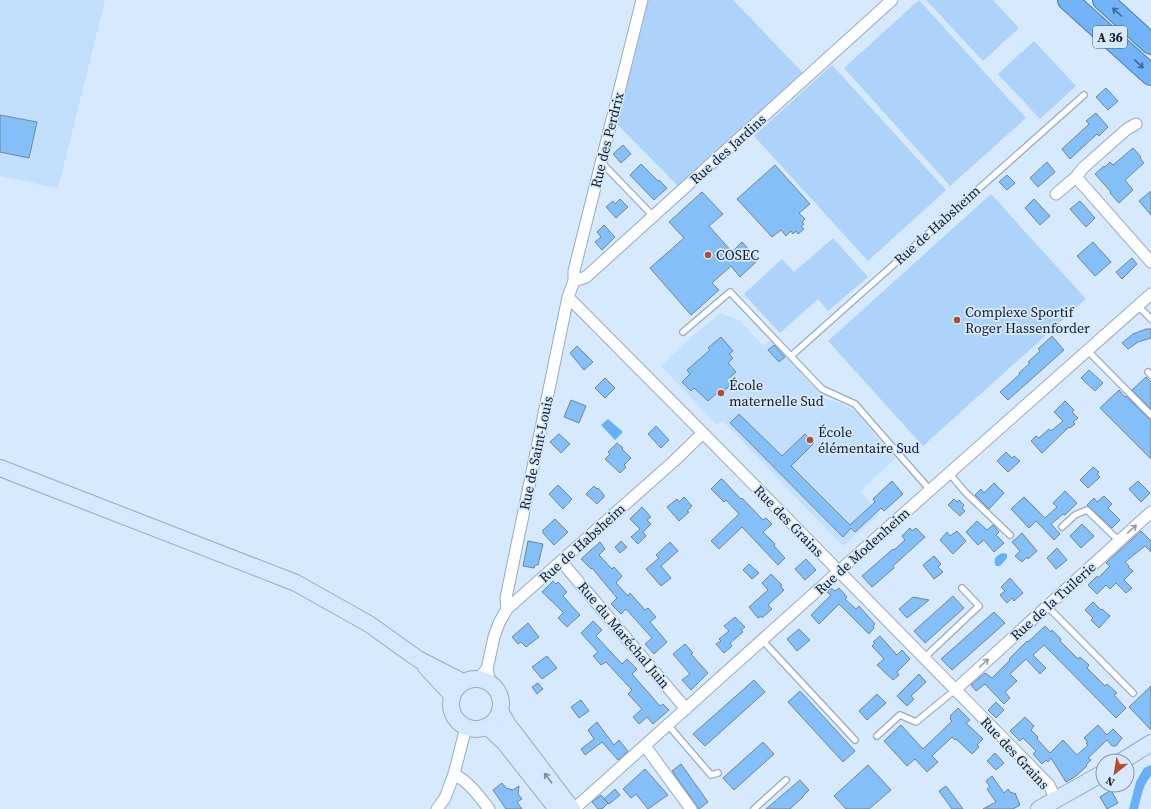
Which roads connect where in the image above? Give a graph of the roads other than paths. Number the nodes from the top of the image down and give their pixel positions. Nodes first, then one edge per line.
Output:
1 (642, 0) edge
2 (892, 0) edge
3 (1068, 0) edge
4 (1103, 0) edge
5 (1151, 44) edge
6 (1151, 75) edge
7 (1084, 95) dead end
8 (1136, 124) dead end
9 (602, 164) junction
10 (1076, 177) junction
11 (1056, 194) dead end
12 (653, 216) junction
13 (1151, 262) edge
14 (574, 281) junction
15 (1151, 294) edge
16 (568, 297) junction
17 (1138, 306) junction
18 (1151, 319) edge
19 (683, 332) dead end
20 (1087, 350) junction
21 (791, 356) junction
22 (1151, 415) edge
23 (703, 433) junction
24 (0, 468) edge
25 (949, 473) junction
26 (930, 490) junction
27 (1151, 512) edge
28 (1062, 527) dead end
29 (1010, 535) dead end
30 (1119, 541) junction
31 (561, 561) junction
32 (839, 571) junction
33 (962, 588) dead end
34 (1047, 606) junction
35 (507, 610) junction
36 (762, 640) junction
37 (924, 658) junction
38 (418, 659) junction
39 (480, 678) junction
40 (955, 690) junction
41 (1133, 693) dead end
42 (452, 695) junction
43 (686, 709) junction
44 (500, 710) junction
45 (668, 725) junction
46 (487, 726) junction
47 (466, 727) junction
48 (878, 736) dead end
49 (855, 740) dead end
50 (1151, 743) edge
51 (646, 746) junction
52 (1135, 753) edge
53 (718, 773) dead end
54 (454, 774) junction
55 (1095, 778) edge
56 (786, 780) dead end
57 (1056, 800) junction
58 (437, 809) edge
59 (490, 809) edge
60 (557, 809) edge
61 (573, 809) edge
62 (691, 809) edge
63 (754, 809) edge
64 (1039, 809) edge

1 - 9 street, Rue des Perdrix
2 - 12 street, Rue des Jardins
3 -> 6 highway, A 36
5 -> 4 highway, A 36
7 - 21 lane, Rue de Habsheim
8 - 10 street
9 - 12 lane
9 - 14 street, Rue des Perdrix
10 - 11 street
10 - 13 street
12 - 14 street, Rue des Jardins
14 - 16 street
15 - 17 street, Rue de Modenheim
16 - 23 street, Rue des Grains
16 - 35 street, Rue de Saint-Louis
17 - 18 lane
17 - 20 street, Rue de Modenheim
19 - 21 lane
20 - 22 lane
20 - 25 street, Rue de Modenheim
21 - 26 lane
23 - 31 street, Rue de Habsheim
23 - 32 street, Rue des Grains
24 - 38 main road
25 - 26 street, Rue de Modenheim
25 - 29 lane
26 - 32 street, Rue de Modenheim
30 -> 27 street, Rue de la Tuilerie
28 - 30 lane
30 - 34 street, Rue de la Tuilerie
31 - 35 street, Rue de Habsheim
31 - 43 street, Rue du Maréchal Juin
32 - 36 street, Rue de Modenheim
32 - 37 street, Rue des Grains
33 - 37 lane
40 -> 34 street, Rue de la Tuilerie
34 - 41 lane
35 - 39 street, Rue de Habsheim
36 - 43 street, Rue de Modenheim
36 - 49 lane
37 - 40 street, Rue des Grains
38 - 39 main road
38 - 42 main road
39 - 42 main road
39 - 44 main road
40 - 48 lane
40 - 57 street, Rue des Grains
42 - 47 main road
43 - 45 street, Rue de Modenheim
44 - 46 main road
61 -> 44 main road
45 - 51 street, Rue de Modenheim
45 - 53 lane
46 - 47 main road
46 - 60 main road
47 - 54 street
50 - 52 main road
51 - 61 street, Rue de Modenheim
51 - 62 street
54 - 58 street
54 - 59 street
55 - 57 main road
56 - 63 lane
57 - 64 main road

